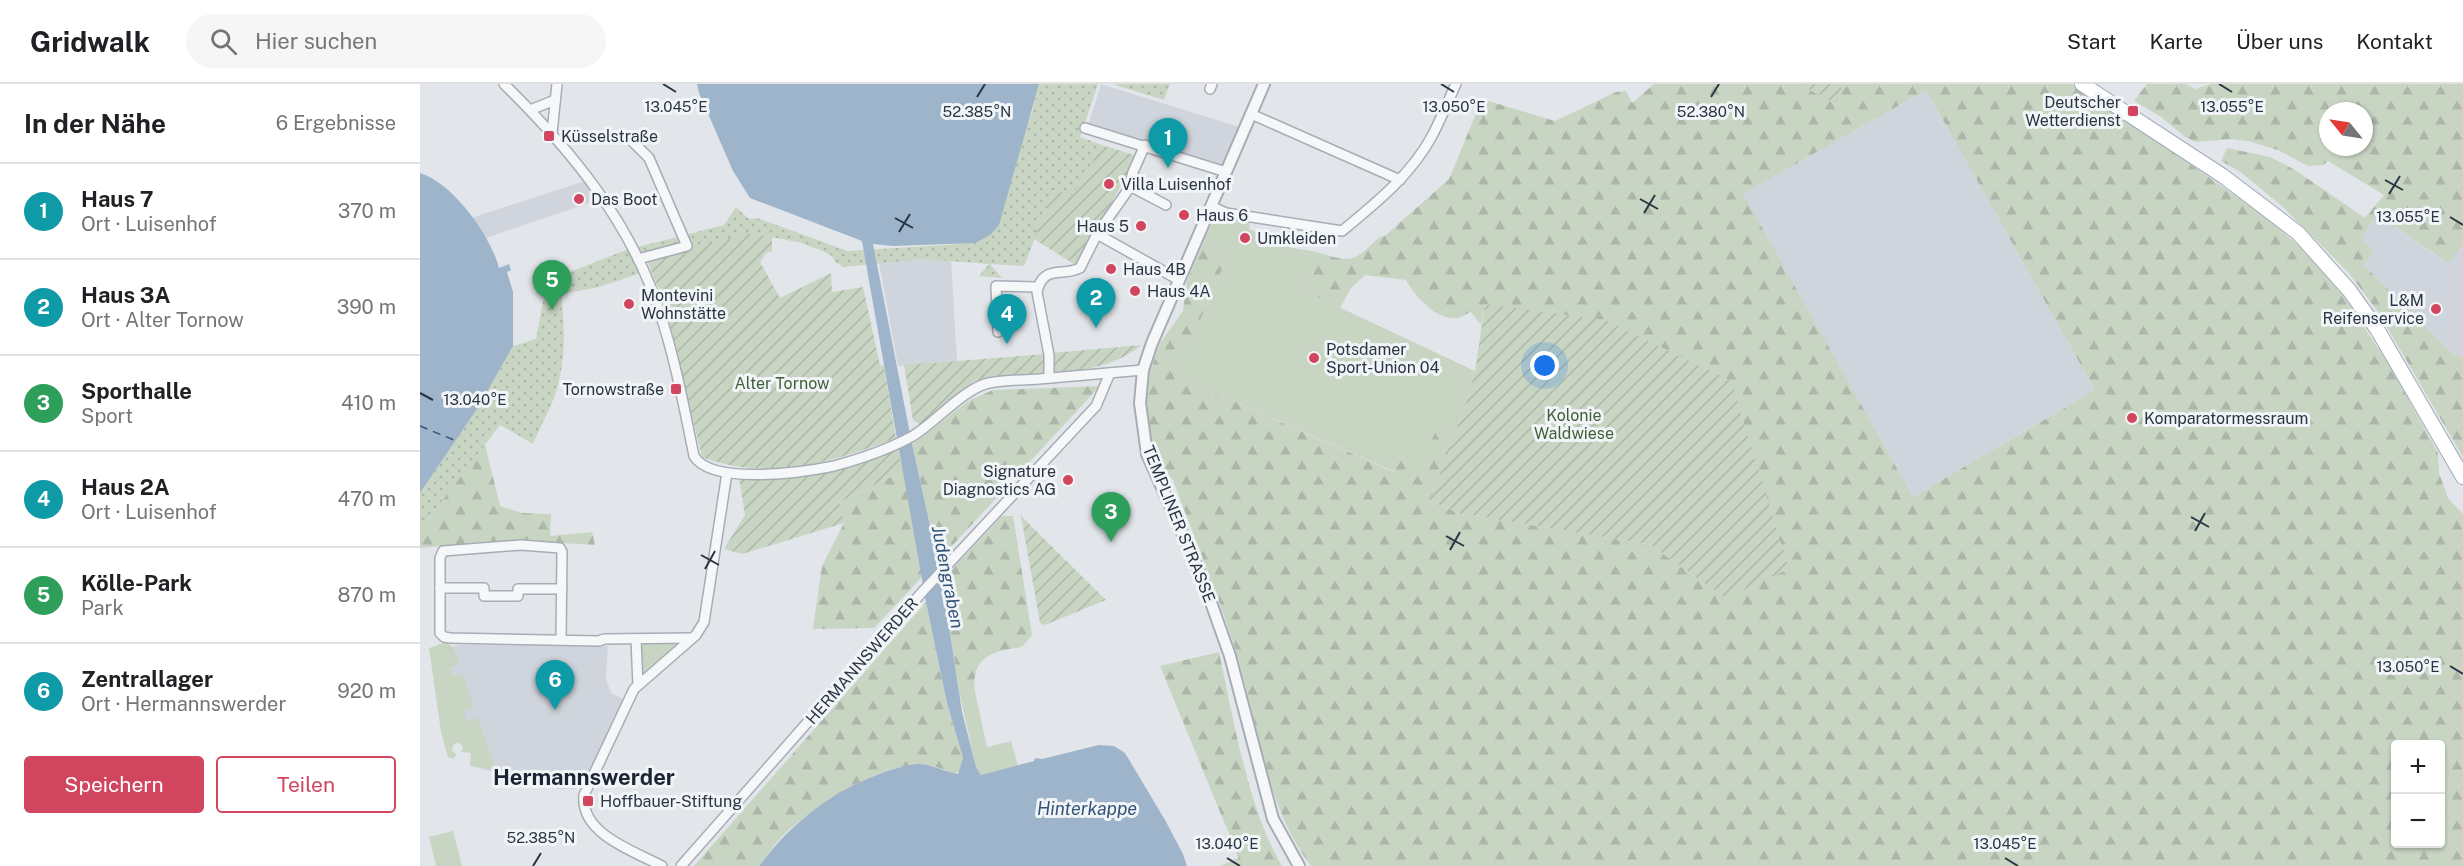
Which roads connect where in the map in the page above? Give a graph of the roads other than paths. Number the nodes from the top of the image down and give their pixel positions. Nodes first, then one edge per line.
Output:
1 (504, 84) edge
2 (557, 84) edge
3 (1456, 84) edge
4 (2082, 84) edge
5 (1261, 85) edge
6 (555, 100) junction
7 (530, 110) junction
8 (1251, 114) junction
9 (1085, 128) dead end
10 (552, 133) junction
11 (631, 140) dead end
12 (1145, 145) junction
13 (1226, 172) junction
14 (1400, 180) junction
15 (1130, 186) junction
16 (1166, 204) dead end
17 (1211, 206) junction
18 (1097, 234) junction
19 (638, 259) junction
20 (1179, 280) junction
21 (1038, 287) junction
22 (998, 332) dead end
23 (1143, 370) junction
24 (1110, 373) junction
25 (1049, 378) junction
26 (728, 473) junction
27 (2463, 477) edge
28 (440, 588) junction
29 (562, 590) junction
30 (692, 638) junction
31 (636, 639) junction
32 (561, 640) junction
33 (638, 685) junction
34 (662, 866) edge
35 (681, 866) edge
36 (1299, 866) edge

1 - 7 street
2 - 6 street
3 - 14 street
4 - 27 main road
5 - 8 street, TEMPLINER STRASSE
6 - 7 street
6 - 10 street
7 - 10 street
8 - 13 street, TEMPLINER STRASSE
8 - 14 street
9 - 12 street
10 - 19 street
11 - 19 street
12 - 13 street
12 - 15 street
13 - 17 street, TEMPLINER STRASSE
14 - 17 street
15 - 16 street
15 - 18 street
17 - 20 street, TEMPLINER STRASSE
18 - 20 street
18 - 21 street
19 - 26 street
20 - 23 street, TEMPLINER STRASSE
21 - 22 street
21 - 25 street
23 - 24 street
23 - 36 street, TEMPLINER STRASSE
24 - 25 street
24 - 35 street, HERMANNSWERDER
25 - 26 street
26 - 30 street
28 - 29 street
28 - 29 street
28 - 32 street
29 - 32 street
30 - 31 street
30 - 33 street
31 - 32 street
31 - 33 street
33 - 34 street

